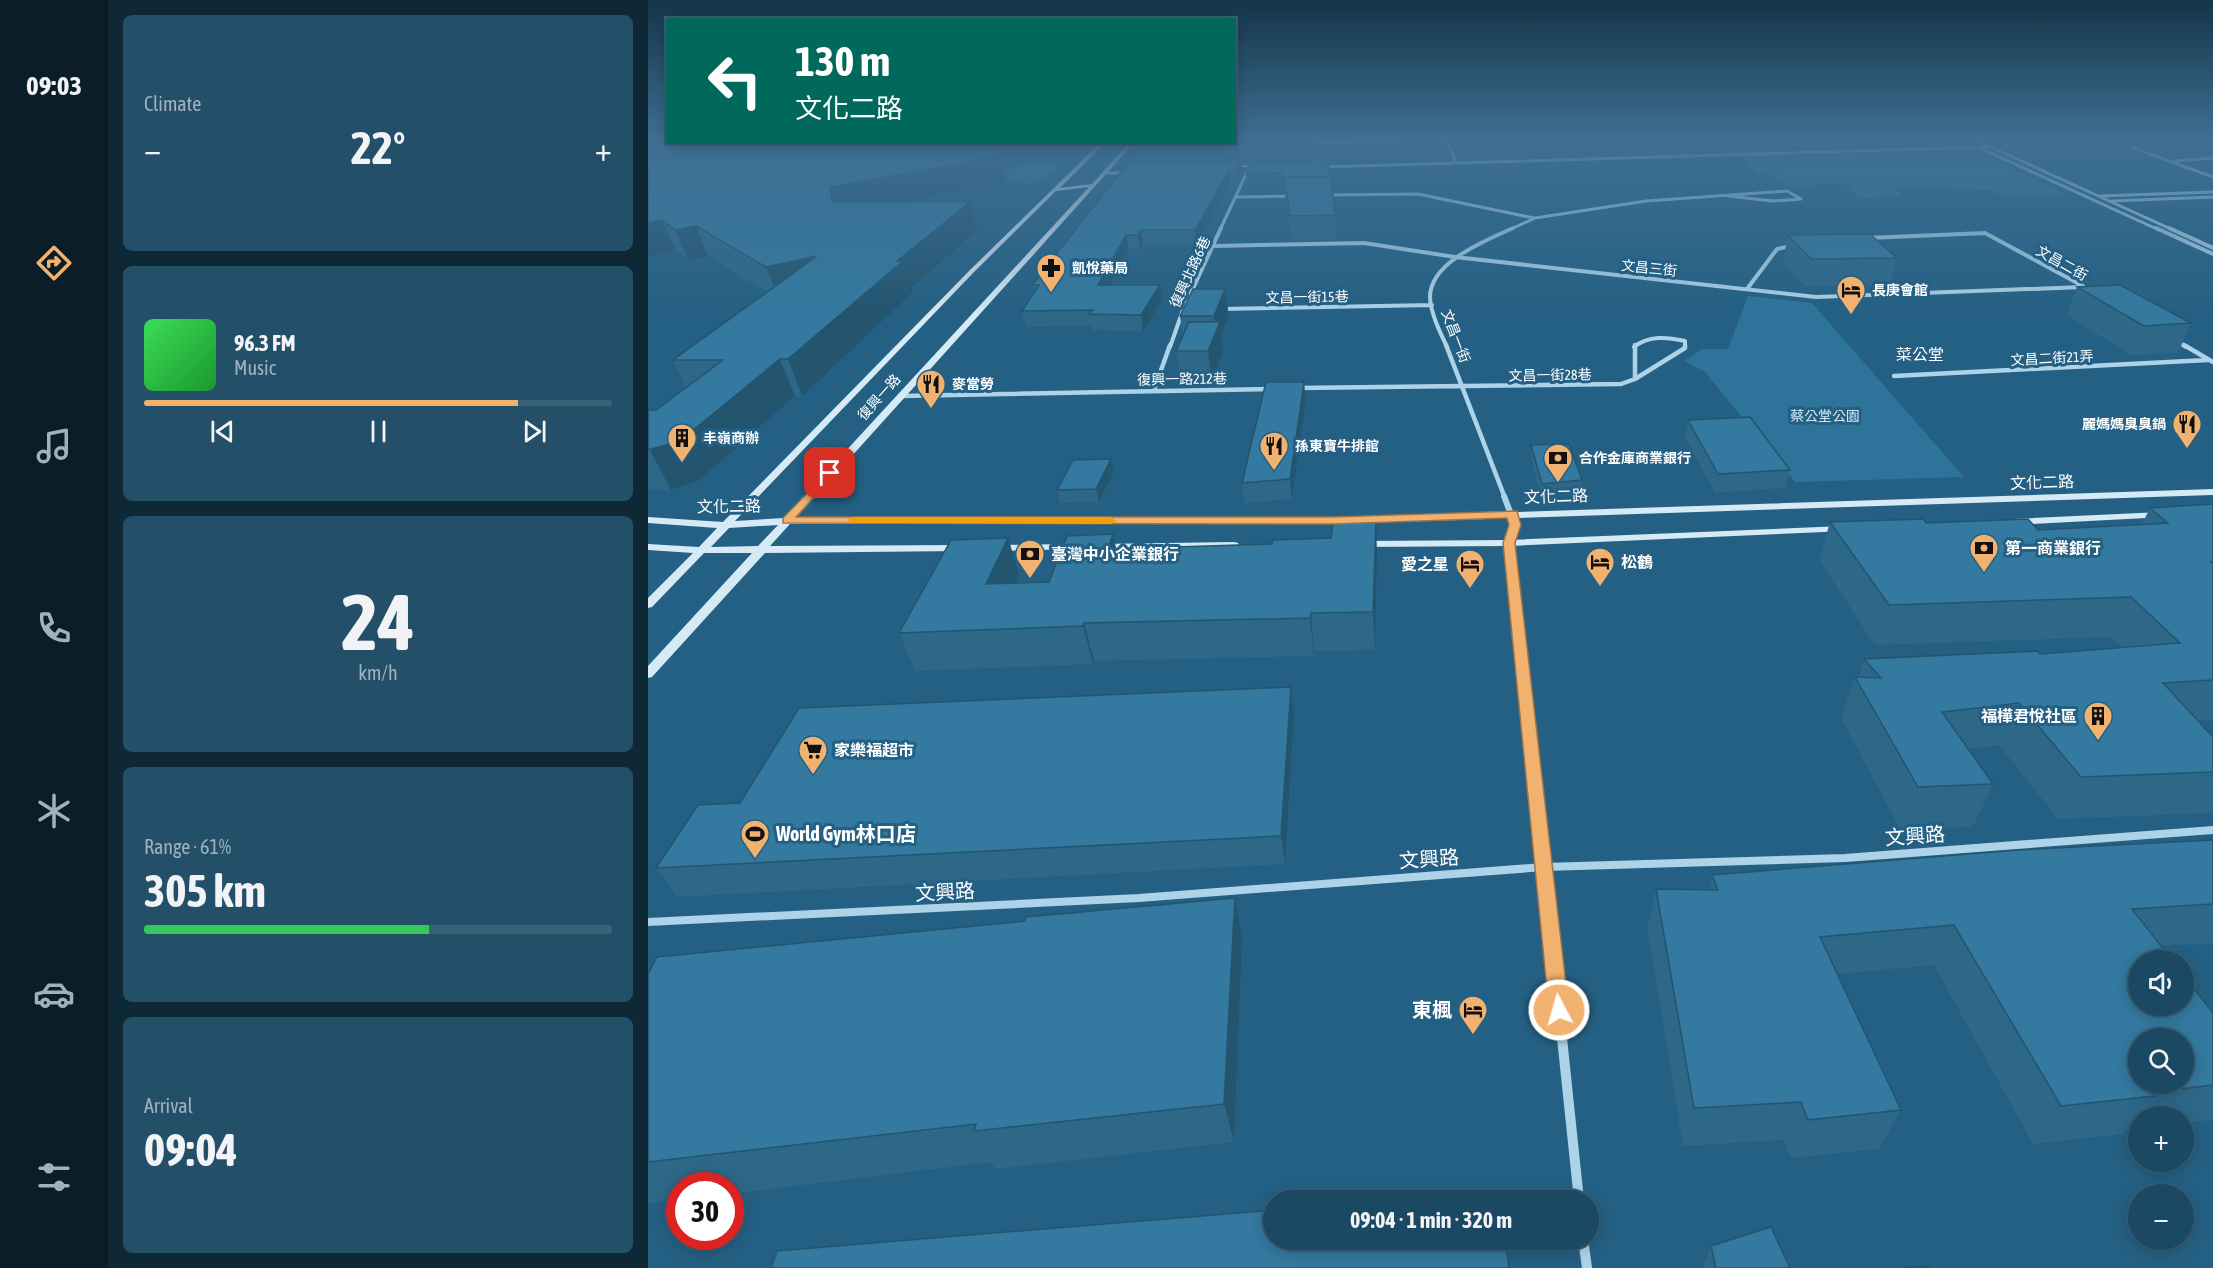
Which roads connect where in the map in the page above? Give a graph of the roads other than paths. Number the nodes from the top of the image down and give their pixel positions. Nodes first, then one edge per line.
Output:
1 (1048, 197) edge
2 (1082, 197) edge
3 (1237, 197) edge
4 (1439, 197) edge
5 (1713, 197) edge
6 (1739, 197) edge
7 (1798, 197) edge
8 (2090, 197) edge
9 (2101, 197) edge
10 (2208, 197) edge
11 (2085, 198) joint
12 (2096, 200) junction
13 (2109, 201) junction
14 (1535, 218) junction
15 (1857, 239) edge
16 (1800, 244) edge
17 (1213, 246) junction
18 (2213, 248) edge
19 (2213, 254) edge
20 (1455, 257) junction
21 (2083, 287) junction
22 (1747, 289) junction
23 (2093, 292) edge
24 (1432, 305) junction
25 (1195, 309) edge
26 (1218, 309) edge
27 (1183, 310) junction
28 (2171, 338) edge
29 (2211, 361) edge
30 (1894, 376) dead end
31 (1635, 380) junction
32 (1464, 387) junction
33 (1285, 388) edge
34 (1273, 389) edge
35 (1154, 390) junction
36 (900, 396) junction
37 (2213, 492) edge
38 (1512, 514) junction
39 (2173, 515) edge
40 (648, 520) edge
41 (787, 521) junction
42 (2007, 522) edge
43 (725, 525) junction
44 (1852, 528) edge
45 (1509, 543) junction
46 (1352, 544) edge
47 (1245, 545) edge
48 (648, 547) edge
49 (701, 550) junction
50 (760, 550) junction
51 (648, 605) edge
52 (648, 674) edge
53 (2213, 830) edge
54 (1544, 867) junction
55 (648, 922) edge
56 (1578, 1190) edge
57 (1585, 1250) edge
58 (1587, 1268) edge

1 - 43 main road, 復興一路
2 - 36 main road, 復興一路
3 - 17 street, 復興北路6巷
4 - 14 street
5 - 14 street, 文昌一街
6 - 7 street, 文昌一街
8 - 11 street
9 - 13 street
10 - 13 street
11 - 12 street
12 - 13 street
12 - 19 street
13 - 18 street
14 - 20 street, 文昌一街
15 - 21 street, 文昌二街
16 - 22 street
17 - 20 street, 文昌三街
17 - 27 street, 復興北路6巷
20 - 22 street, 文昌三街
20 - 24 street, 文昌一街
21 - 22 street, 文昌三街
21 - 23 street, 文昌二街
24 - 26 street, 文昌一街15巷
24 - 32 street, 文昌一街
25 - 27 street
27 - 35 street, 復興北路6巷
28 - 29 street
29 - 30 street, 文昌二街21弄
31 - 31 street
31 - 32 street, 文昌一街28巷
32 - 33 street
32 - 38 street, 文昌一街
34 - 35 street, 復興一路212巷
35 - 36 street, 復興一路212巷
36 - 41 main road, 復興一路
37 - 38 main road, 文化二路
38 - 41 main road, 文化二路
38 - 45 street, 文昌一街
39 - 42 main road
40 - 43 main road, 文化二路
41 - 43 main road, 文化二路
41 - 50 main road, 復興一路
43 - 49 main road, 復興一路
44 - 45 main road
45 - 46 main road
45 - 54 street
47 - 50 main road
48 - 49 main road
49 - 50 main road
49 - 51 main road, 復興一路
50 - 52 main road, 復興一路
53 - 54 street, 文興路
54 - 55 street, 文興路
54 - 56 street
57 - 58 street

